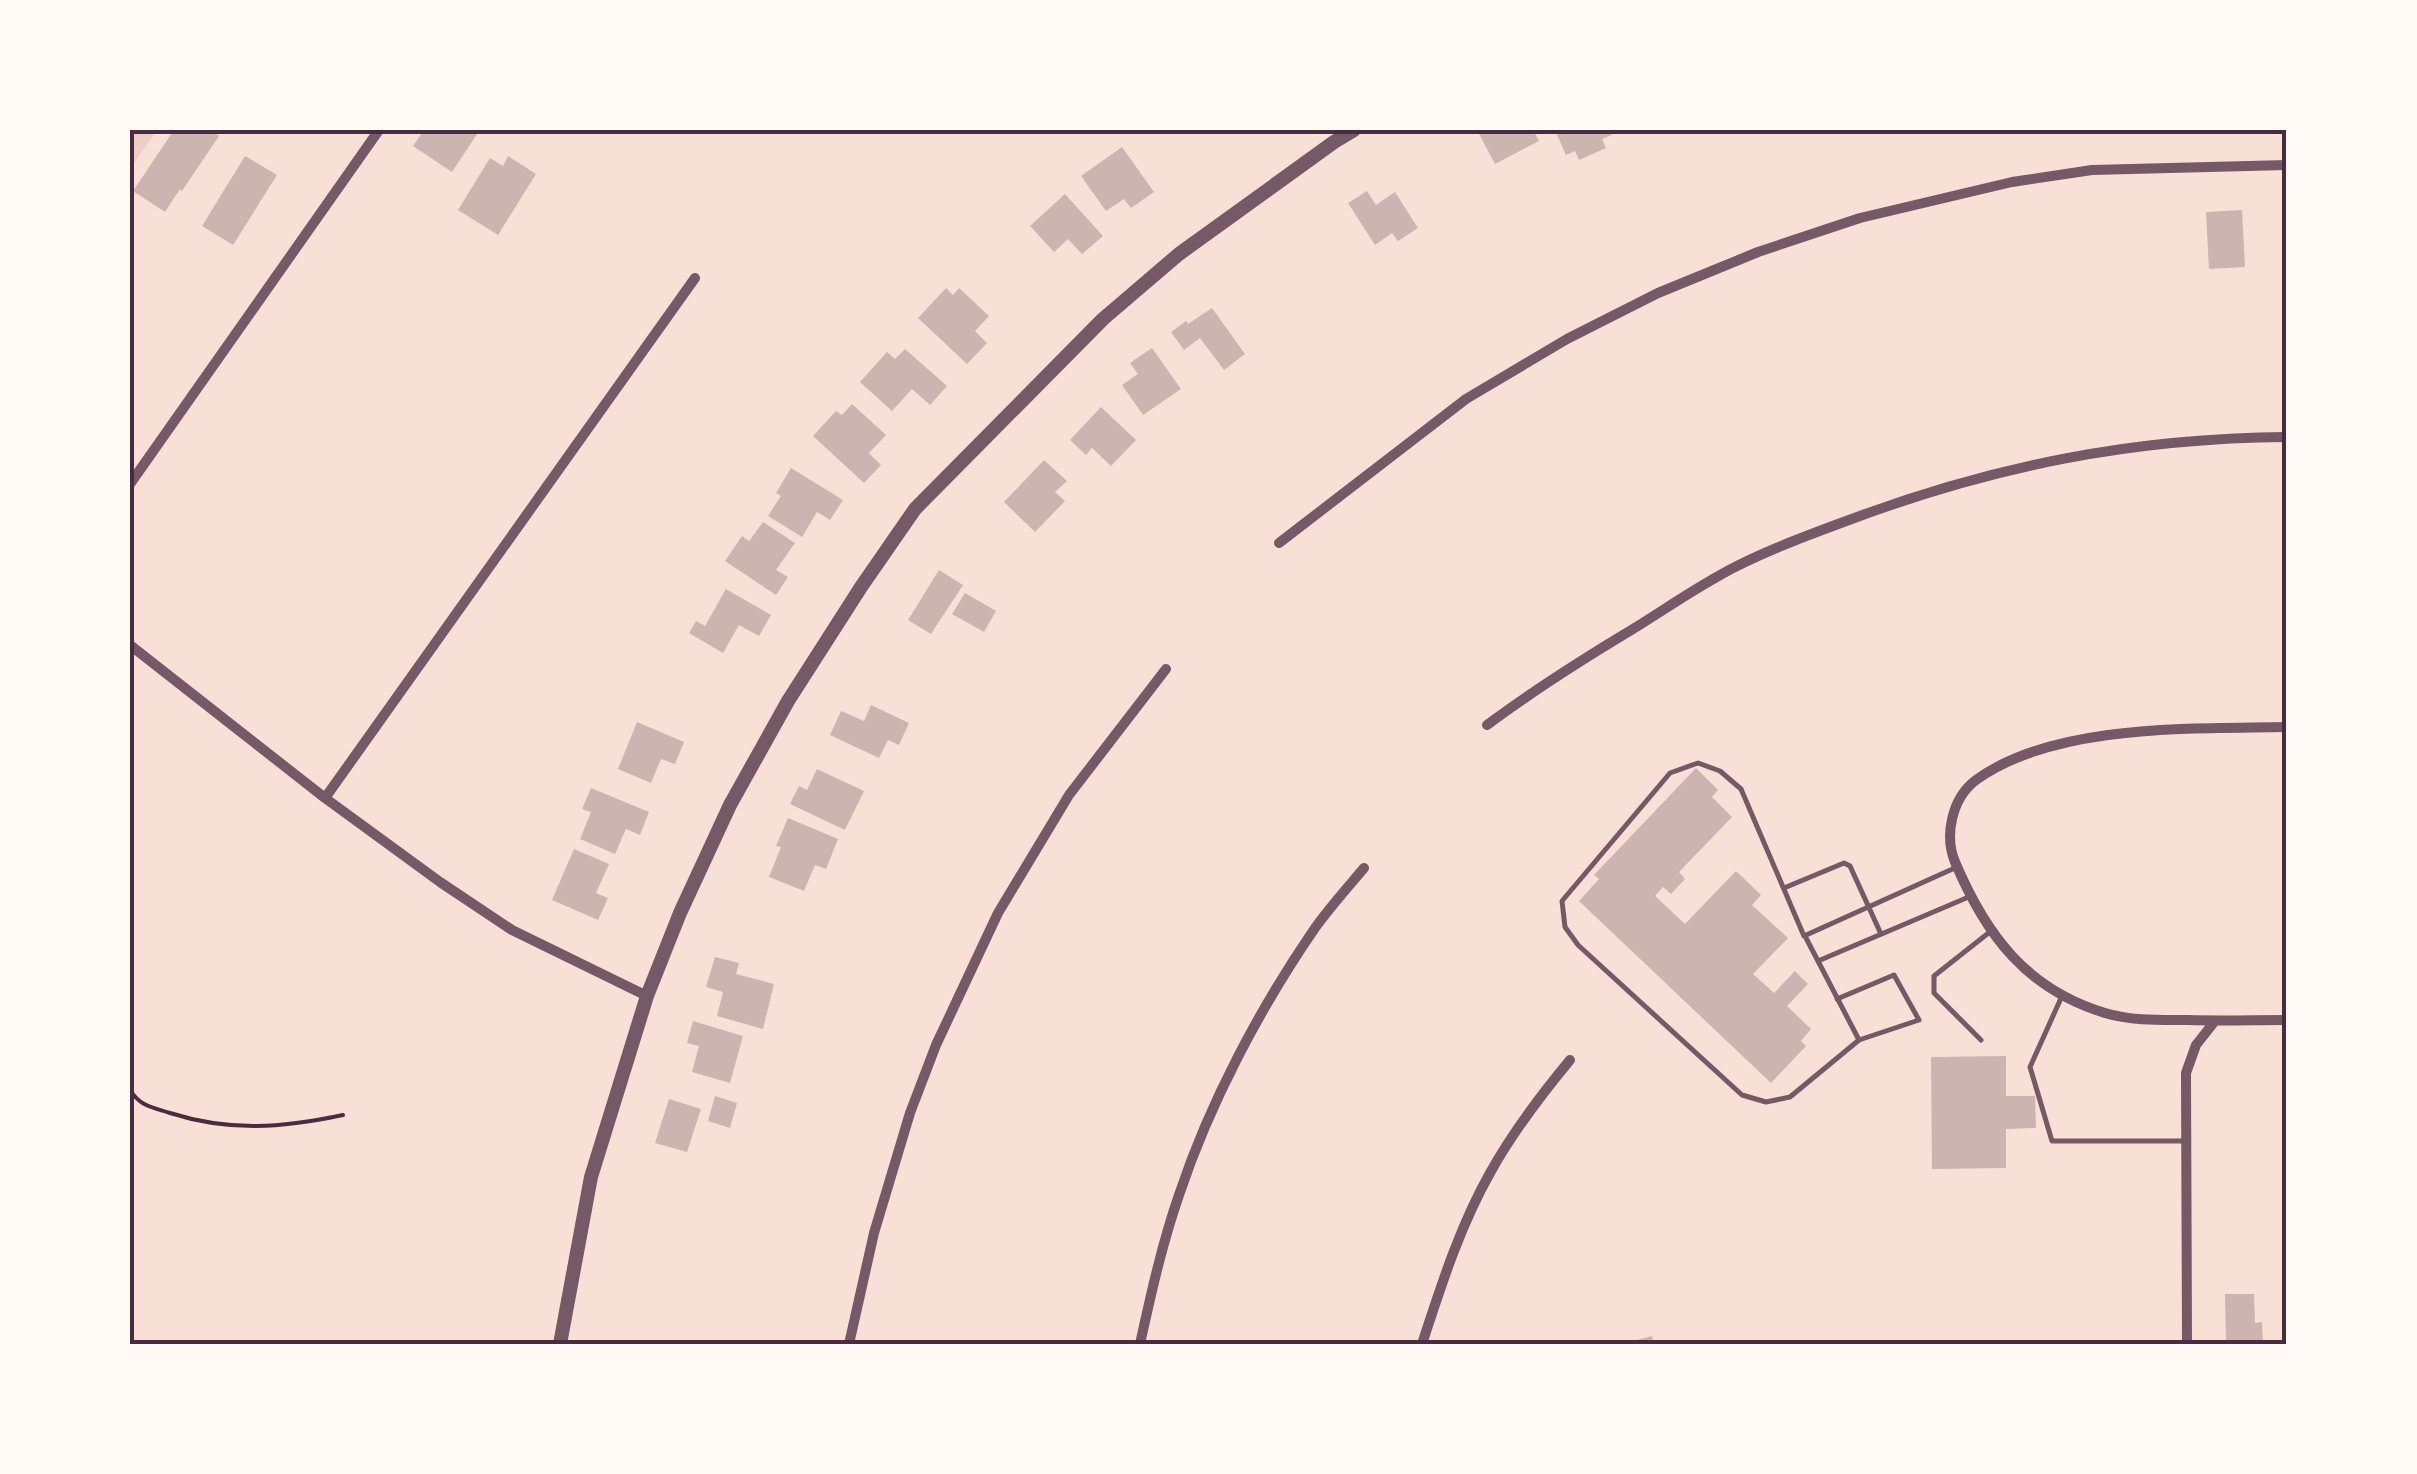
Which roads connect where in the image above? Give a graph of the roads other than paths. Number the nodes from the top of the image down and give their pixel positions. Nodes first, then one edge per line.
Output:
1 (379, 130) edge
2 (1354, 130) edge
3 (2287, 165) edge
4 (694, 278) dead end
5 (2287, 437) edge
6 (130, 484) edge
7 (1279, 543) dead end
8 (130, 645) edge
9 (1166, 670) dead end
10 (1488, 726) dead end
11 (2287, 727) edge
12 (325, 798) junction
13 (1958, 867) junction
14 (1364, 868) dead end
15 (1784, 888) junction
16 (1971, 896) junction
17 (1868, 908) junction
18 (1992, 931) junction
19 (1881, 934) junction
20 (1804, 936) junction
21 (1818, 962) junction
22 (647, 996) junction
23 (2062, 996) junction
24 (1837, 999) junction
25 (2214, 1020) junction
26 (2287, 1020) edge
27 (1858, 1040) junction
28 (1981, 1040) dead end
29 (1570, 1060) dead end
30 (2186, 1141) junction
31 (560, 1344) edge
32 (849, 1344) edge
33 (1140, 1344) edge
34 (1422, 1344) edge
35 (2187, 1344) edge

1 - 6 street
2 - 22 street
3 - 7 street
4 - 12 street
5 - 10 street
8 - 12 street
9 - 32 street
11 - 13 street
12 - 22 street
13 - 16 street
13 - 17 lane
14 - 33 street
15 - 17 lane
15 - 20 lane
15 - 27 lane
16 - 18 street
16 - 19 lane
17 - 19 lane
17 - 20 lane
18 - 23 street
18 - 28 lane
19 - 21 lane
20 - 21 lane
21 - 24 lane
22 - 31 street
23 - 25 street
23 - 30 lane
24 - 27 lane
24 - 27 lane
25 - 26 street
25 - 30 street
29 - 34 street
30 - 35 street

